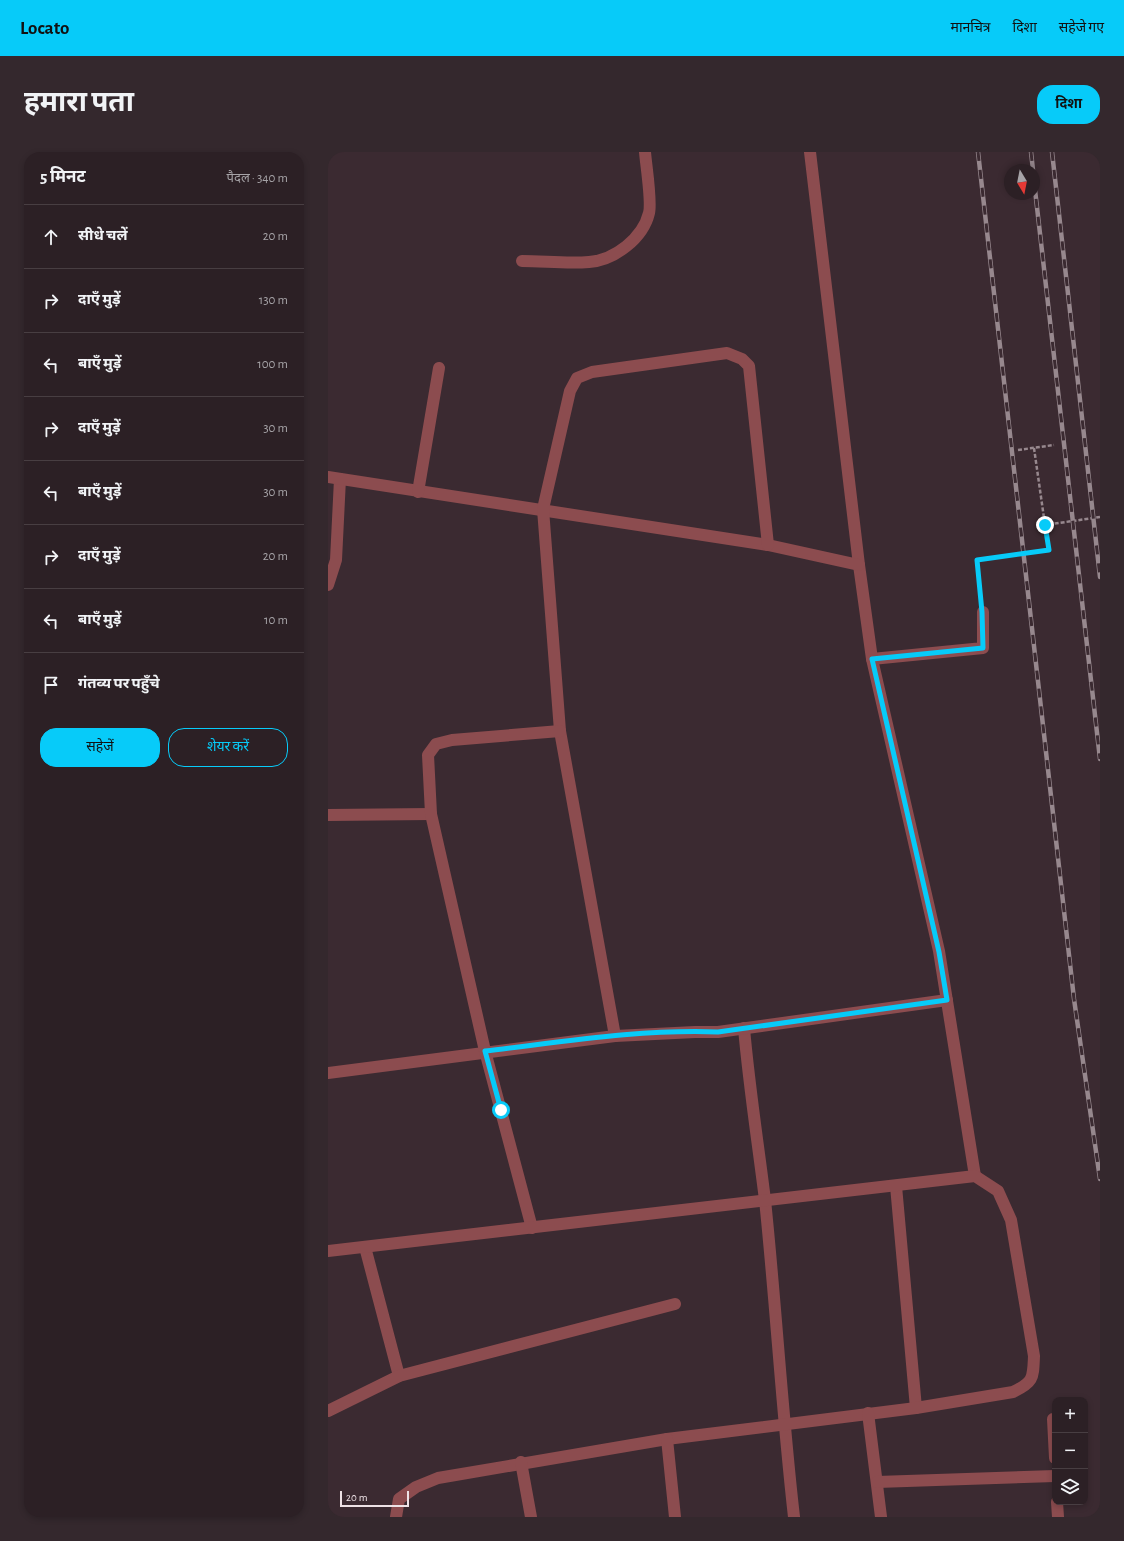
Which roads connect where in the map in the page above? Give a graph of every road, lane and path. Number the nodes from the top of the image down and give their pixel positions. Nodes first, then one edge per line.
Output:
1 (645, 152) edge
2 (810, 152) edge
3 (522, 261) dead end
4 (439, 368) dead end
5 (1054, 445) dead end
6 (1034, 448) junction
7 (1018, 450) dead end
8 (334, 478) edge
9 (418, 492) junction
10 (543, 509) junction
11 (1100, 517) edge
12 (1045, 525) junction
13 (768, 545) junction
14 (859, 565) junction
15 (328, 585) edge
16 (982, 612) joint
17 (872, 659) junction
18 (560, 732) junction
19 (431, 814) junction
20 (328, 815) edge
21 (947, 1000) junction
22 (744, 1028) junction
23 (615, 1036) junction
24 (485, 1051) junction
25 (328, 1073) edge
26 (975, 1176) junction
27 (896, 1186) junction
28 (765, 1201) junction
29 (532, 1228) junction
30 (365, 1247) junction
31 (328, 1251) edge
32 (675, 1304) dead end
33 (399, 1376) junction
34 (916, 1408) junction
35 (328, 1411) edge
36 (868, 1413) junction
37 (783, 1423) junction
38 (667, 1439) junction
39 (521, 1462) junction
40 (1052, 1476) edge
41 (877, 1482) junction
42 (1057, 1505) edge
43 (396, 1517) edge
44 (531, 1517) edge
45 (675, 1517) edge
46 (794, 1517) edge
47 (881, 1517) edge
48 (1058, 1517) edge

1 - 3 street
2 - 14 street
4 - 9 street
5 - 6 path
6 - 7 path
6 - 12 path
8 - 9 street
8 - 15 street
9 - 10 street
10 - 13 street
10 - 13 street
10 - 18 street
11 - 12 path
12 - 16 path
13 - 14 street
14 - 17 street
16 - 17 street
17 - 21 street
18 - 19 street
18 - 23 street
19 - 20 street
19 - 24 street
21 - 22 street
21 - 26 street
22 - 23 street
22 - 28 street
23 - 24 street
24 - 25 street
24 - 29 street
26 - 27 street
26 - 34 street
27 - 28 street
27 - 34 street
28 - 29 street
28 - 37 street
29 - 30 street
30 - 31 street
30 - 33 street
32 - 33 street
33 - 35 street
34 - 36 street
36 - 37 street
36 - 41 street
37 - 38 street
37 - 46 street
38 - 39 street
38 - 45 street
39 - 43 street
39 - 44 street
40 - 41 street
41 - 47 street
42 - 48 street

